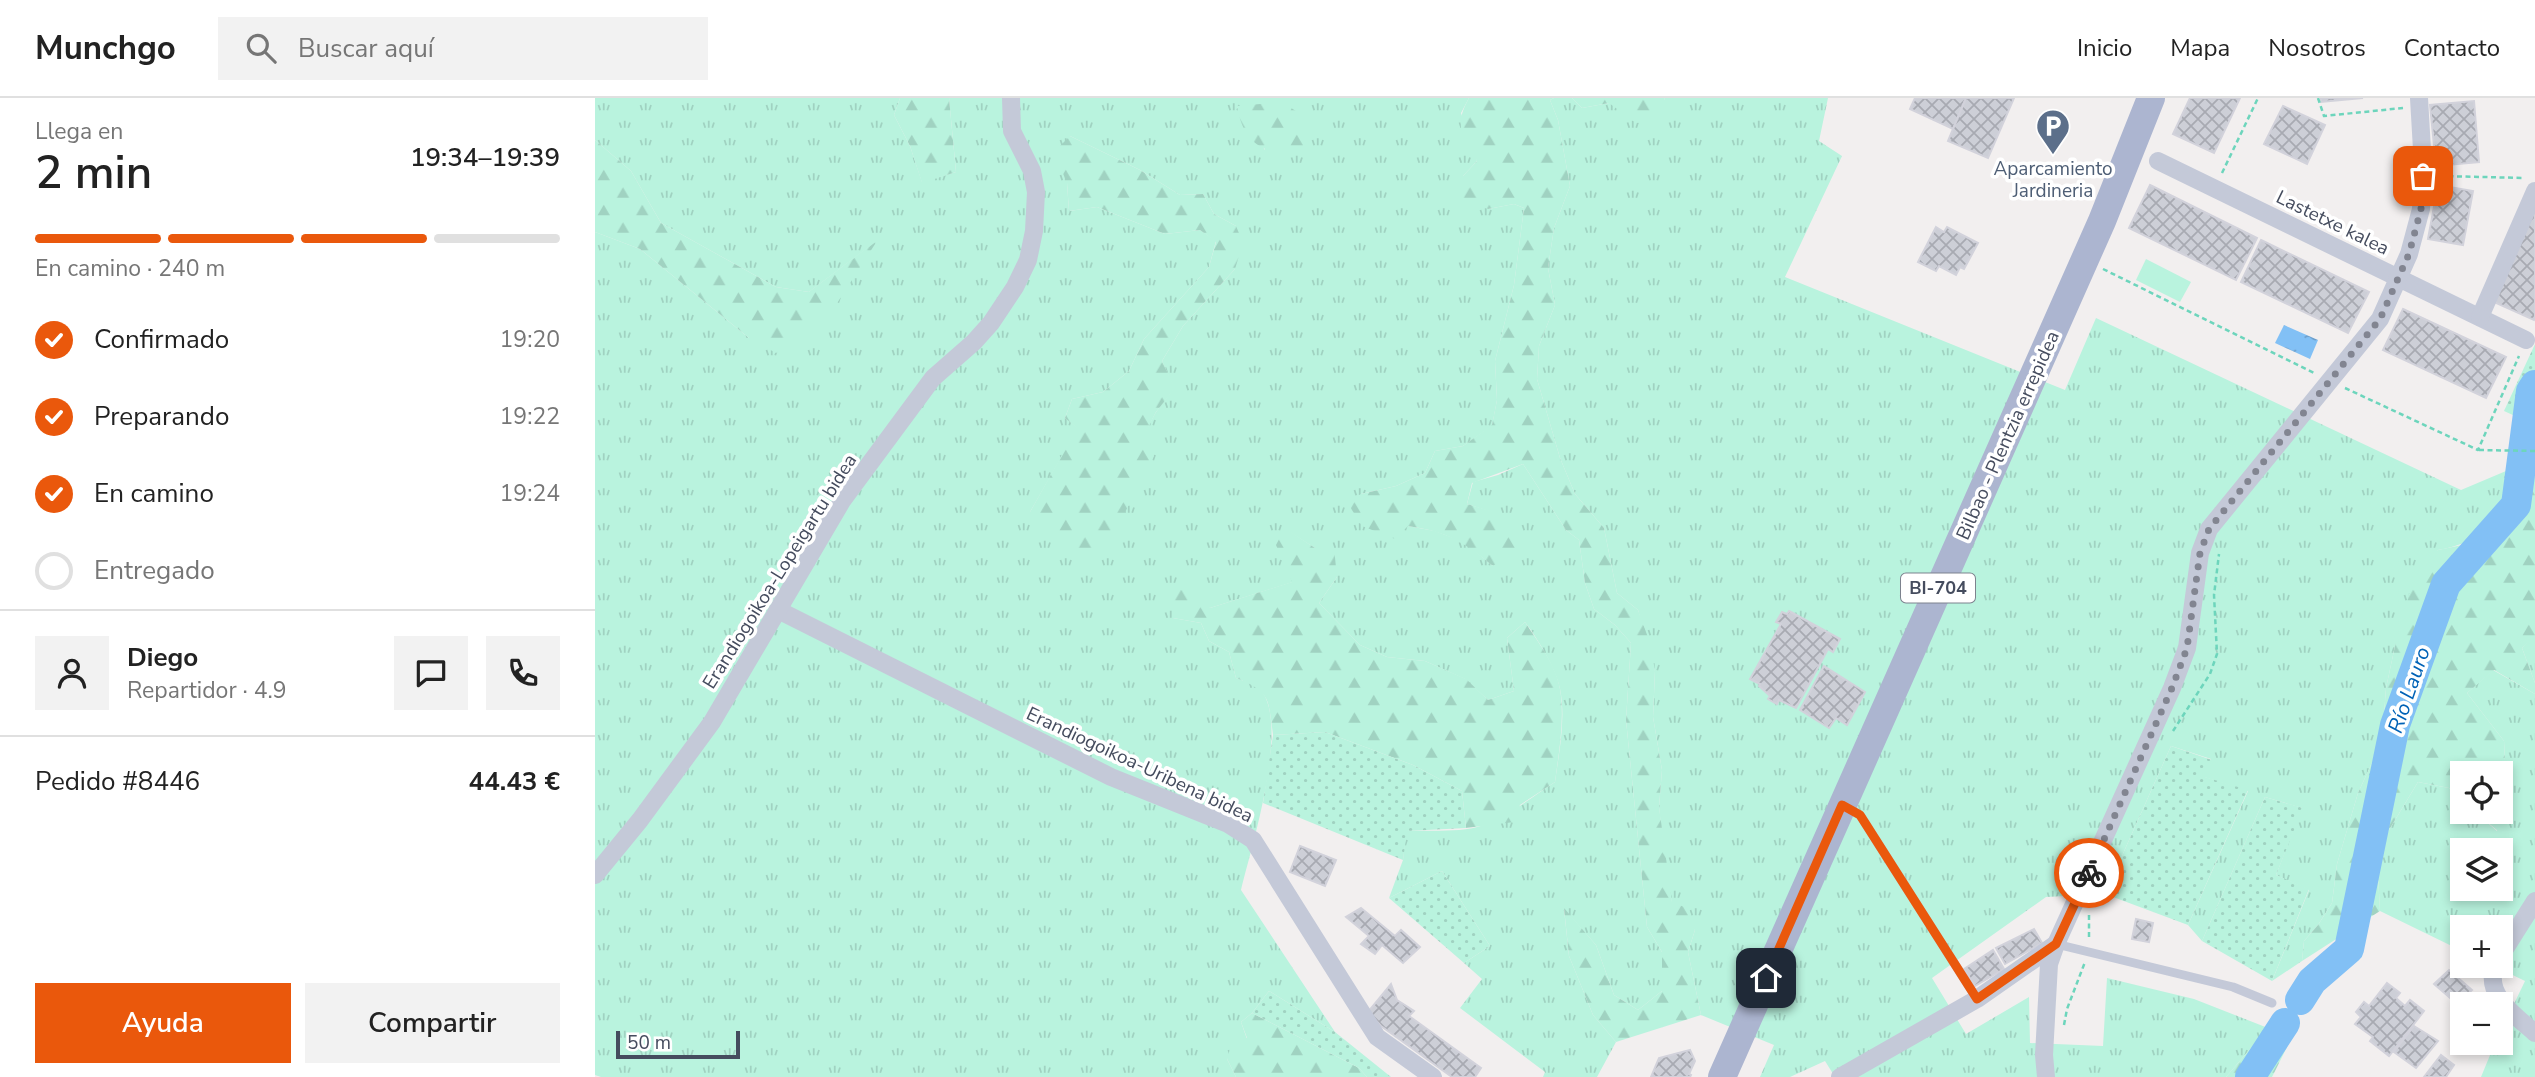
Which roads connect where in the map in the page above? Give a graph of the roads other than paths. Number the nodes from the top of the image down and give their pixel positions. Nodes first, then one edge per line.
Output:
1 (1011, 98) edge
2 (2151, 98) edge
3 (2419, 102) edge
4 (2158, 161) dead end
5 (2535, 191) edge
6 (2398, 278) junction
7 (2480, 317) junction
8 (2526, 340) dead end
9 (778, 610) junction
10 (1842, 805) junction
11 (595, 875) edge
12 (2535, 901) edge
13 (2513, 936) edge
14 (2056, 944) junction
15 (2493, 978) edge
16 (1977, 999) junction
17 (2272, 1003) dead end
18 (2535, 1032) edge
19 (1433, 1077) edge
20 (1722, 1077) edge
21 (1840, 1077) edge
22 (2046, 1077) edge

1 - 9 street, Erandiogoikoa-Lopeigartu bidea
2 - 10 main road, Bilbao - Plentzia errepidea / BI-704
3 - 6 street
4 - 6 street, Lastetxe kalea
5 - 7 street
6 - 7 street, Lastetxe kalea
6 - 14 street
7 - 8 street, Lastetxe kalea
9 - 11 street, Erandiogoikoa-Lopeigartu bidea
9 - 19 street, Erandiogoikoa-Uribena bidea
10 - 16 lane
10 - 20 main road, Bilbao - Plentzia errepidea / BI-704
12 - 13 street
14 - 16 street
14 - 17 lane
14 - 22 street
15 - 18 street
16 - 21 street

